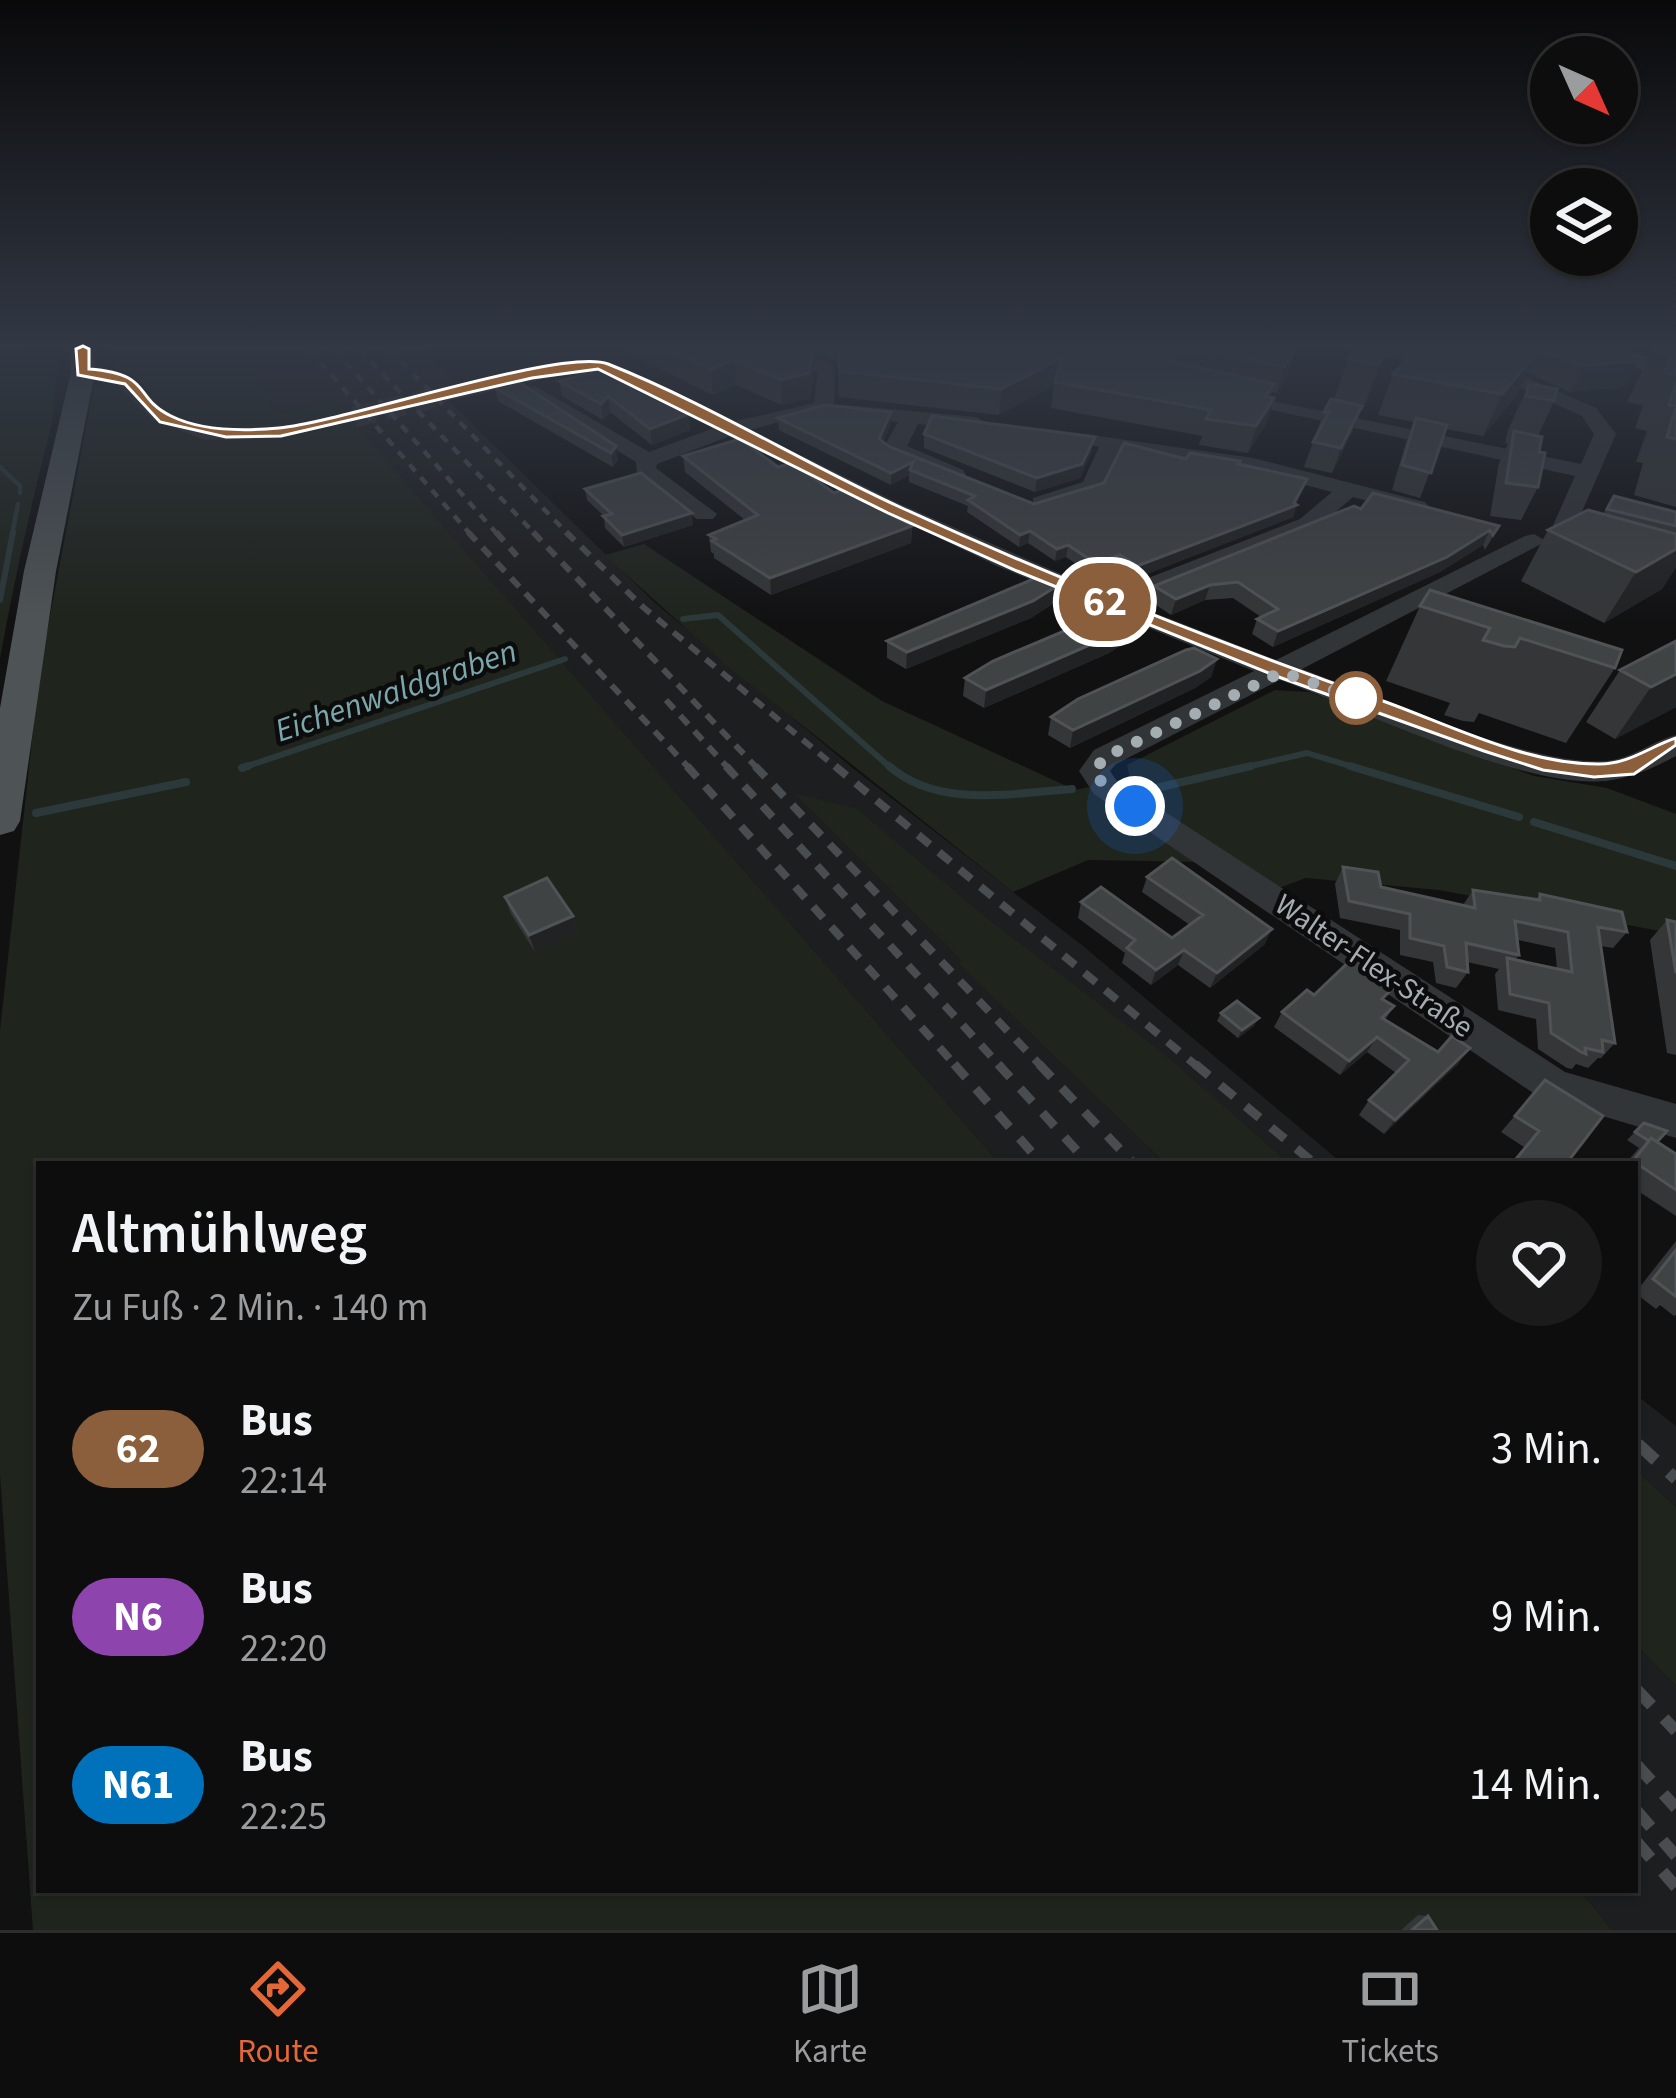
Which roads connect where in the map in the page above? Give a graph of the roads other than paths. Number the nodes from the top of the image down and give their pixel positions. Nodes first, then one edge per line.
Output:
1 (67, 439) edge
2 (611, 439) edge
3 (703, 439) edge
4 (750, 439) edge
5 (899, 439) edge
6 (1098, 439) edge
7 (1436, 439) edge
8 (1603, 439) edge
9 (1112, 441) junction
10 (647, 460) junction
11 (1587, 472) junction
12 (972, 482) edge
13 (1349, 489) junction
14 (1020, 499) edge
15 (705, 514) dead end
16 (1448, 516) edge
17 (1490, 528) edge
18 (1556, 544) junction
19 (1107, 603) junction
20 (1282, 672) junction
21 (1676, 744) edge
22 (0, 820) edge
23 (1676, 1121) edge

1 - 22 main road
2 - 10 street
3 - 10 street
4 - 19 street
5 - 12 street
6 - 9 street
7 - 11 street
8 - 11 street
9 - 13 street
9 - 14 street
10 - 15 street
11 - 18 street
13 - 16 street
13 - 19 street
17 - 18 street
18 - 20 street
19 - 20 street
20 - 21 street
20 - 23 street, Walter-Flex-Straße

